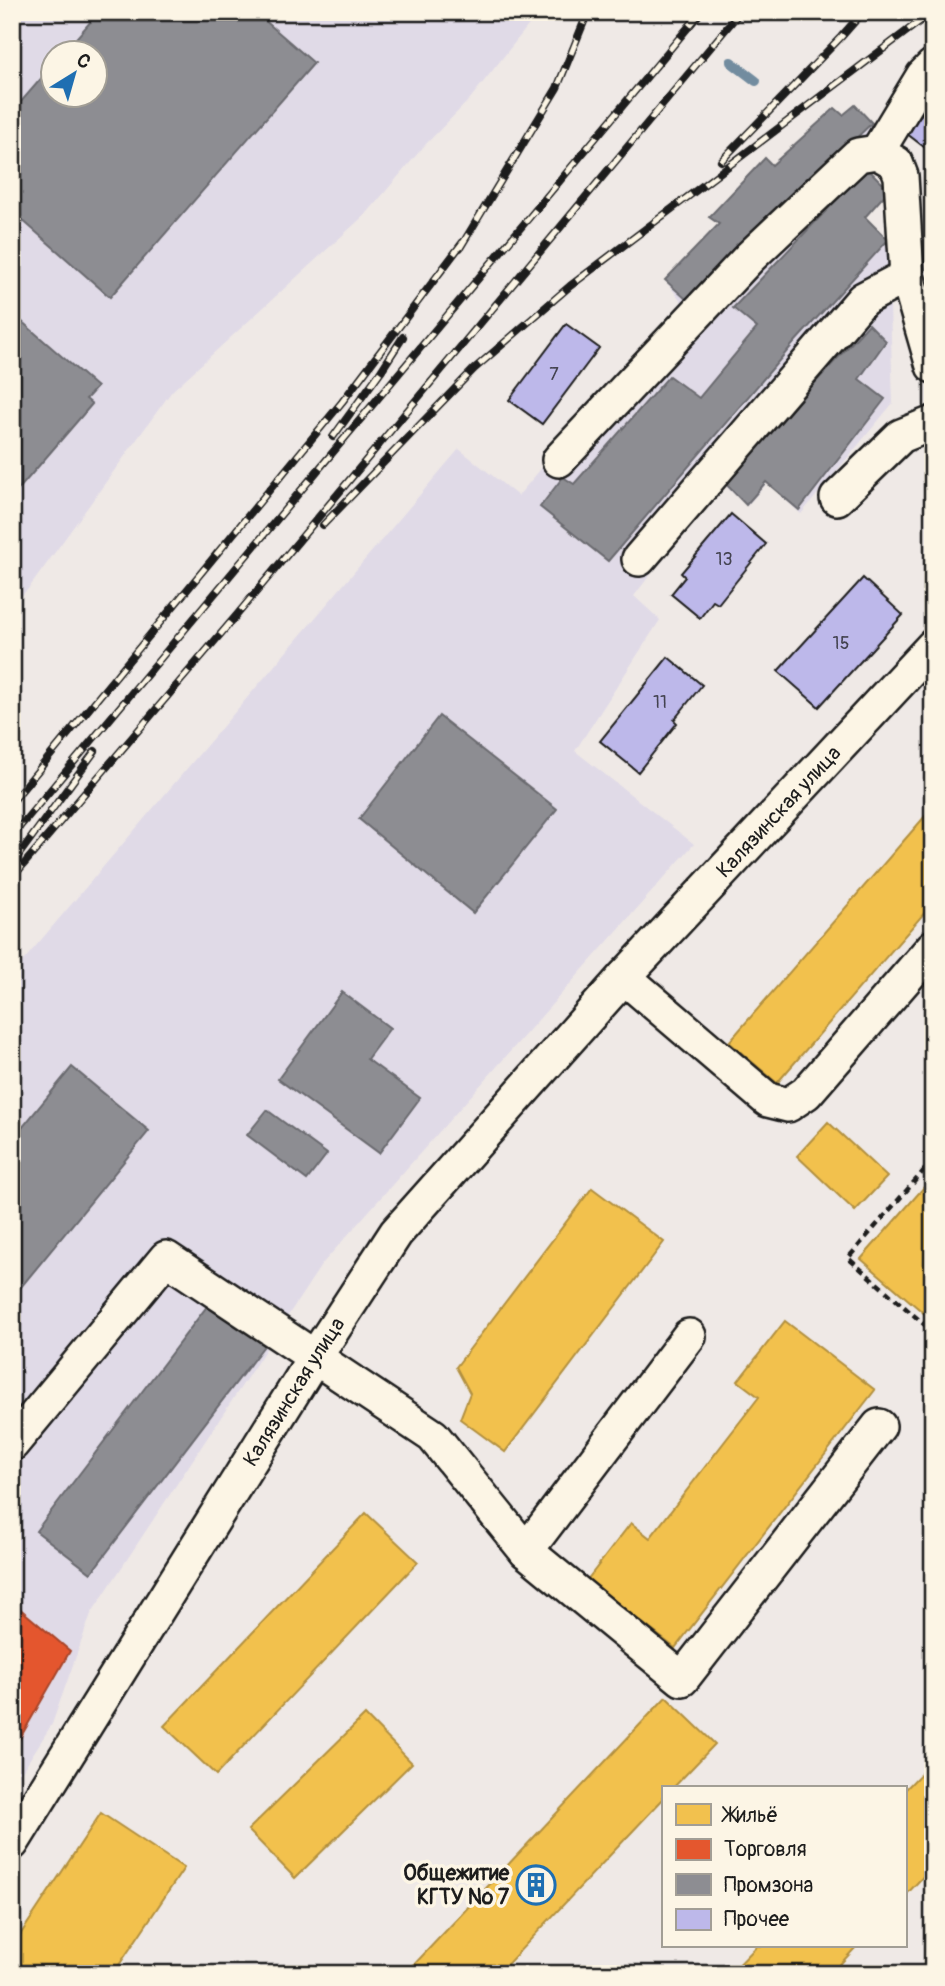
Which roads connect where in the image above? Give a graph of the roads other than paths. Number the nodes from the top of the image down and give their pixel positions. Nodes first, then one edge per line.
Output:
1 (933, 66) edge
2 (877, 152) junction
3 (907, 276) junction
4 (928, 324) edge
5 (933, 366) edge
6 (933, 423) edge
7 (559, 460) dead end
8 (837, 498) dead end
9 (639, 559) dead end
10 (933, 646) edge
11 (933, 947) edge
12 (624, 977) junction
13 (689, 1336) dead end
14 (316, 1357) junction
15 (879, 1426) dead end
16 (12, 1444) edge
17 (526, 1551) junction
18 (12, 1843) edge

1 - 2 street
2 - 3 street
2 - 7 street
3 - 4 street
3 - 9 street
4 - 5 street
6 - 8 street
10 - 12 street, Калязинская улица
11 - 12 street
12 - 14 street, Калязинская улица
13 - 17 street
14 - 16 street
14 - 17 street
14 - 18 street, Калязинская улица
15 - 17 street

